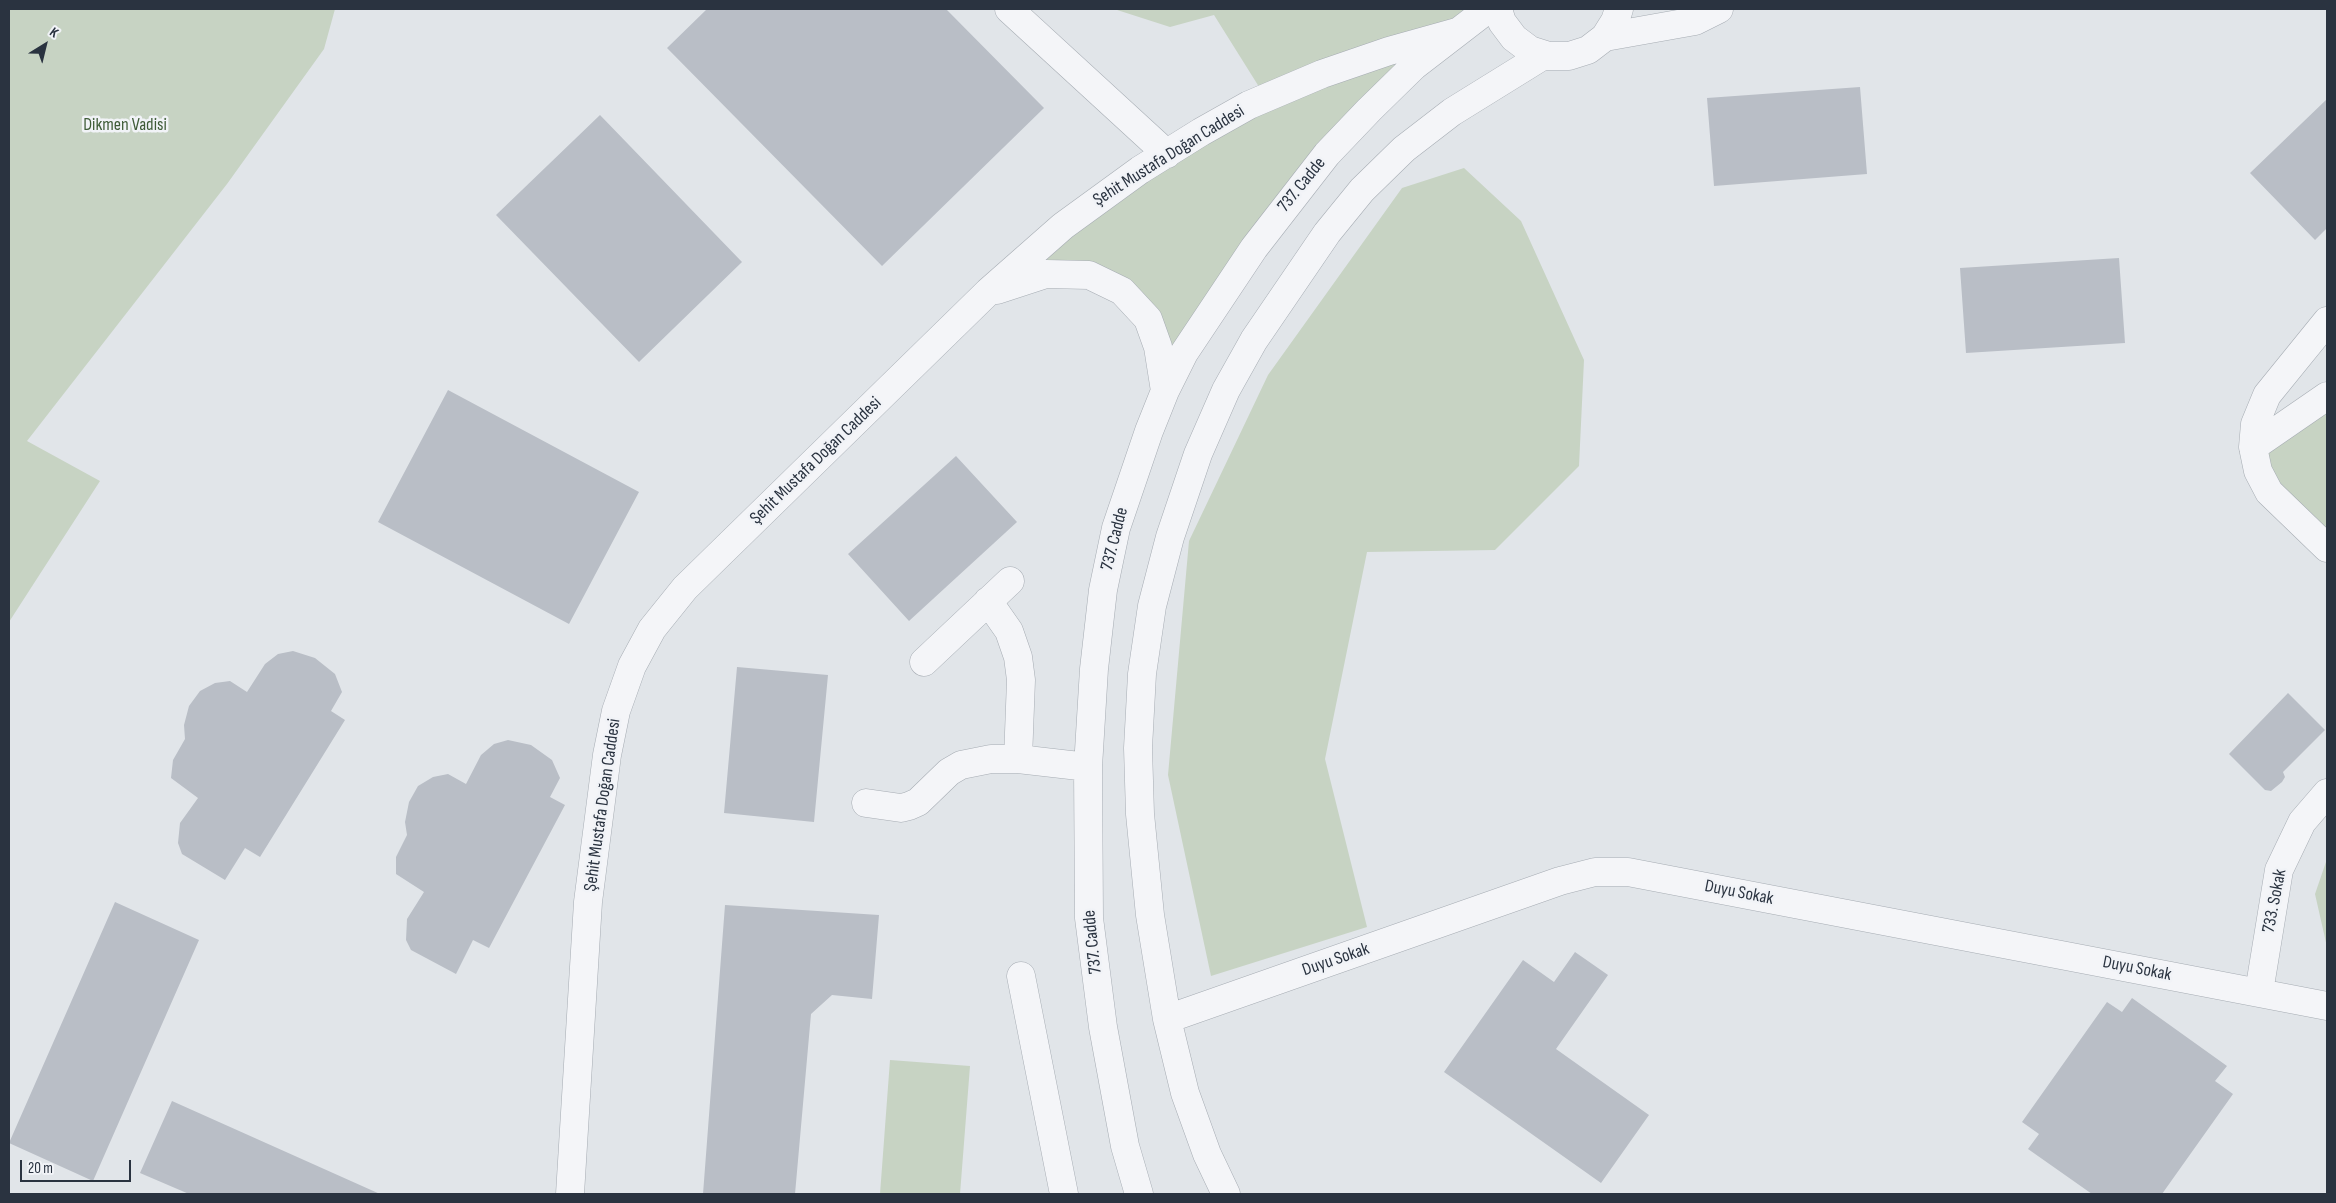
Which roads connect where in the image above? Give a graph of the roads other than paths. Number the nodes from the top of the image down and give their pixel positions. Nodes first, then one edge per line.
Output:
1 (1009, 9) edge
2 (1488, 9) edge
3 (1498, 9) edge
4 (1619, 9) edge
5 (1719, 9) edge
6 (1457, 32) junction
7 (1604, 37) junction
8 (1544, 54) junction
9 (1167, 154) junction
10 (988, 292) junction
11 (2327, 321) edge
12 (1165, 391) junction
13 (2327, 396) edge
14 (2253, 447) junction
15 (2327, 548) edge
16 (1010, 581) dead end
17 (988, 602) junction
18 (924, 662) dead end
19 (1018, 759) junction
20 (1088, 767) junction
21 (2327, 794) edge
22 (866, 803) dead end
23 (1021, 976) dead end
24 (2259, 992) junction
25 (2327, 1006) edge
26 (1168, 1019) junction
27 (570, 1194) edge
28 (1064, 1194) edge
29 (1139, 1194) edge
30 (1226, 1194) edge

1 - 9 street
2 - 6 street, 737. Cadde
3 - 8 street
4 - 7 street
5 - 7 street
6 - 9 street, Şehit Mustafa Doğan Caddesi
6 - 12 street, 737. Cadde
7 - 8 street
8 - 26 street
9 - 10 street, Şehit Mustafa Doğan Caddesi
10 - 12 street, Şehit Mustafa Doğan Caddesi
10 - 27 street, Şehit Mustafa Doğan Caddesi
11 - 14 street
12 - 20 street, 737. Cadde
13 - 14 street
14 - 15 street
16 - 17 street
17 - 18 street
17 - 19 street
19 - 20 street
19 - 22 street
20 - 29 street, 737. Cadde
21 - 24 street, 733. Sokak
23 - 28 street
24 - 25 street, Duyu Sokak
24 - 26 street, Duyu Sokak
26 - 30 street

